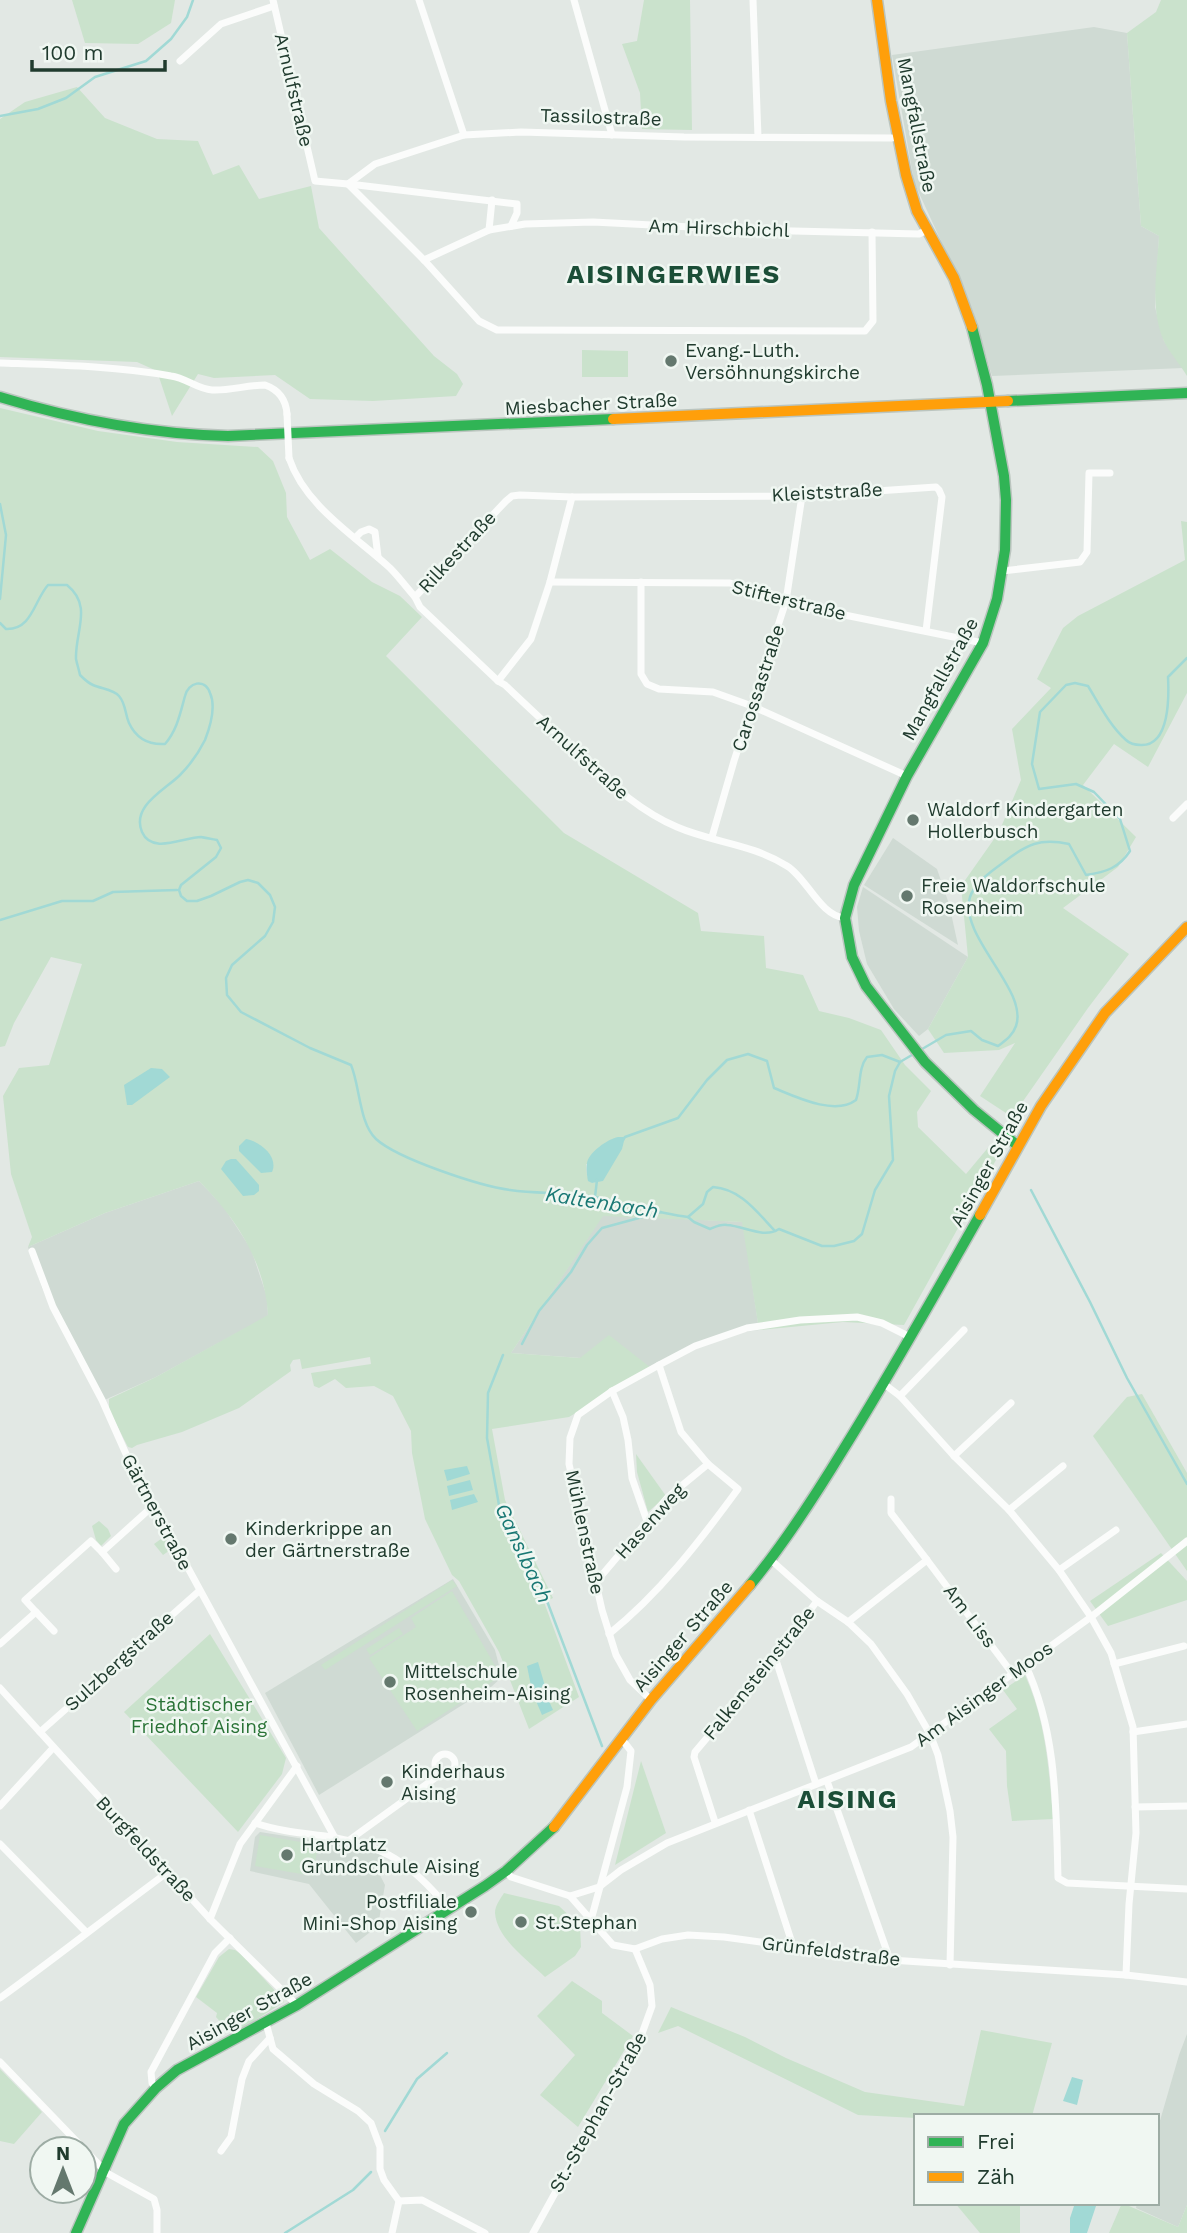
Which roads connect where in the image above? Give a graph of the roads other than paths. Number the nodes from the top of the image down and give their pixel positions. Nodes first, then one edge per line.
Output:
1 (419, 0) edge
2 (574, 0) edge
3 (753, 0) edge
4 (877, 0) edge
5 (273, 3) edge
6 (180, 61) dead end
7 (464, 135) junction
8 (612, 135) junction
9 (758, 137) junction
10 (895, 137) junction
11 (348, 184) junction
12 (492, 200) junction
13 (511, 226) junction
14 (489, 230) junction
15 (927, 230) junction
16 (872, 232) junction
17 (424, 260) junction
18 (0, 363) edge
19 (1187, 393) edge
20 (0, 397) edge
21 (990, 402) junction
22 (1110, 473) dead end
23 (802, 496) junction
24 (572, 497) junction
25 (355, 538) junction
26 (378, 558) junction
27 (1002, 571) junction
28 (550, 582) junction
29 (641, 582) junction
30 (415, 597) junction
31 (786, 601) junction
32 (926, 631) junction
33 (983, 643) junction
34 (498, 681) junction
35 (752, 706) junction
36 (907, 776) junction
37 (1187, 804) edge
38 (1173, 818) dead end
39 (712, 837) junction
40 (845, 918) junction
41 (1187, 927) edge
42 (1018, 1146) junction
43 (32, 1251) dead end
44 (964, 1330) dead end
45 (910, 1337) junction
46 (659, 1365) junction
47 (884, 1384) junction
48 (612, 1391) junction
49 (901, 1396) junction
50 (1011, 1403) dead end
51 (954, 1456) junction
52 (708, 1464) junction
53 (1063, 1466) dead end
54 (891, 1499) dead end
55 (154, 1505) junction
56 (1009, 1510) junction
57 (647, 1521) junction
58 (1116, 1530) dead end
59 (1187, 1541) edge
60 (102, 1552) junction
61 (771, 1560) junction
62 (927, 1560) junction
63 (116, 1569) dead end
64 (1059, 1570) junction
65 (596, 1582) junction
66 (199, 1591) junction
67 (817, 1601) junction
68 (36, 1612) junction
69 (1091, 1616) junction
70 (848, 1622) junction
71 (54, 1631) dead end
72 (609, 1634) junction
73 (0, 1644) edge
74 (1184, 1646) dead end
75 (775, 1657) junction
76 (1025, 1664) junction
77 (1114, 1664) junction
78 (1012, 1673) junction
79 (0, 1688) edge
80 (650, 1700) junction
81 (1187, 1724) edge
82 (40, 1732) junction
83 (1133, 1732) junction
84 (930, 1734) junction
85 (621, 1738) junction
86 (53, 1748) junction
87 (297, 1766) junction
88 (442, 1773) dead end
89 (827, 1781) junction
90 (816, 1784) junction
91 (1187, 1806) edge
92 (0, 1807) edge
93 (1135, 1807) junction
94 (749, 1810) junction
95 (715, 1822) junction
96 (256, 1823) junction
97 (335, 1838) junction
98 (348, 1841) junction
99 (0, 1844) edge
100 (506, 1871) junction
101 (168, 1872) junction
102 (1130, 1886) junction
103 (599, 1887) junction
104 (1187, 1889) edge
105 (570, 1896) junction
106 (449, 1909) junction
107 (210, 1919) junction
108 (591, 1920) junction
109 (86, 1932) junction
110 (230, 1938) junction
111 (793, 1946) junction
112 (635, 1949) junction
113 (890, 1960) junction
114 (950, 1965) junction
115 (1126, 1975) junction
116 (1187, 1982) edge
117 (0, 1998) edge
118 (297, 2005) junction
119 (266, 2023) junction
120 (270, 2038) junction
121 (0, 2062) edge
122 (156, 2088) junction
123 (221, 2151) dead end
124 (103, 2168) junction
125 (399, 2201) junction
126 (76, 2233) edge
127 (157, 2233) edge
128 (392, 2233) edge
129 (485, 2233) edge
130 (533, 2233) edge

1 - 7 street
2 - 8 street
3 - 9 street
4 - 10 main road, Mangfallstraße
5 - 6 street
5 - 11 street, Arnulfstraße
7 - 8 street, Tassilostraße
7 - 11 street, Tassilostraße
8 - 9 street, Tassilostraße
9 - 10 street, Tassilostraße
10 - 15 main road, Mangfallstraße
11 - 12 street
11 - 17 street
12 - 13 street
12 - 14 street
13 - 14 street, Am Hirschbichl
13 - 16 street, Am Hirschbichl
14 - 17 street, Am Hirschbichl
15 - 16 street, Am Hirschbichl
15 - 21 main road, Mangfallstraße
16 - 17 street
18 - 25 street, bridge
19 - 21 main road, Miesbacher Straße
20 - 21 main road, Miesbacher Straße
21 - 27 main road, Mangfallstraße
22 - 27 street
23 - 24 street, Kleiststraße
23 - 31 street, Carossastraße
23 - 32 street, Kleiststraße
24 - 28 street
24 - 30 street, Rilkestraße
25 - 26 street
25 - 26 street
26 - 30 street
27 - 33 main road, Mangfallstraße
28 - 29 street, Stifterstraße
28 - 34 street
29 - 31 street, Stifterstraße
29 - 35 street
30 - 34 street, Rilkestraße
31 - 32 street, Stifterstraße
31 - 35 street, Carossastraße
32 - 33 street, Stifterstraße
33 - 36 main road, Mangfallstraße
34 - 39 street, Arnulfstraße
35 - 36 street
35 - 39 street, Carossastraße
36 - 40 main road, Mangfallstraße
37 - 38 street
39 - 40 street, Arnulfstraße
40 - 42 main road, Mangfallstraße
41 - 42 main road, Aisinger Straße
42 - 45 main road, Aisinger Straße
43 - 55 street, Gärtnerstraße
44 - 49 street
45 - 46 street, Mühlenstraße
45 - 47 main road, Aisinger Straße
46 - 48 street, Mühlenstraße
46 - 52 street
47 - 49 street
47 - 61 main road, Aisinger Straße
48 - 57 street
48 - 65 street, Mühlenstraße
49 - 51 street
50 - 51 street
51 - 56 street
52 - 57 street, Hasenweg
52 - 72 street
53 - 56 street
54 - 62 street, Am Liss
55 - 60 street
55 - 66 street, Gärtnerstraße
56 - 64 street
57 - 65 street, Hasenweg
58 - 64 street
59 - 69 street, Am Aisinger Moos
60 - 63 street
60 - 68 street
61 - 67 street
61 - 80 main road, Aisinger Straße
62 - 70 street
62 - 78 street, Am Liss
64 - 69 street
65 - 72 street, Mühlenstraße
66 - 82 street, Sulzbergstraße
66 - 87 street, Gärtnerstraße
67 - 70 street
67 - 75 street, Falkensteinstraße
68 - 71 street
68 - 73 street
69 - 76 street, Am Aisinger Moos
69 - 77 street
70 - 84 street
72 - 80 street, Mühlenstraße
74 - 77 street
75 - 90 street
75 - 95 street, Falkensteinstraße
76 - 78 street, Am Aisinger Moos
76 - 102 street
77 - 83 street
78 - 84 street, Am Aisinger Moos
79 - 82 street, Burgfeldstraße
80 - 85 main road, Aisinger Straße
81 - 83 street
82 - 86 street, Burgfeldstraße
83 - 93 street
84 - 89 street, Am Aisinger Moos
84 - 114 street
85 - 100 main road, Aisinger Straße
85 - 103 street
86 - 92 street
86 - 101 street, Burgfeldstraße
87 - 96 street
87 - 97 street, Gärtnerstraße
88 - 98 street
89 - 90 street, Am Aisinger Moos
89 - 113 street
90 - 94 street, Am Aisinger Moos
91 - 93 street
93 - 102 street
94 - 95 street, Am Aisinger Moos
94 - 111 street
95 - 103 street, Am Aisinger Moos
96 - 97 street
96 - 107 street
97 - 98 street
98 - 106 street
99 - 109 street
100 - 105 street
100 - 106 main road, Aisinger Straße
101 - 107 street, Burgfeldstraße
101 - 109 street
102 - 104 street
102 - 115 street
103 - 105 street, Am Aisinger Moos
103 - 108 street
105 - 108 street
106 - 118 main road, Aisinger Straße
107 - 110 street, Burgfeldstraße
108 - 112 street
109 - 117 street
110 - 118 street, Burgfeldstraße
110 - 122 street
111 - 112 street, Grünfeldstraße
111 - 113 street, Grünfeldstraße
112 - 130 street, St.-Stephan-Straße
113 - 114 street, Grünfeldstraße
114 - 115 street, Grünfeldstraße
115 - 116 street, Grünfeldstraße
118 - 119 main road, Aisinger Straße
119 - 120 street
119 - 122 main road, Aisinger Straße
120 - 123 street
120 - 125 street
121 - 124 street
122 - 124 main road, Aisinger Straße
124 - 126 main road, Aisinger Straße
124 - 127 street
125 - 128 street
125 - 129 street

